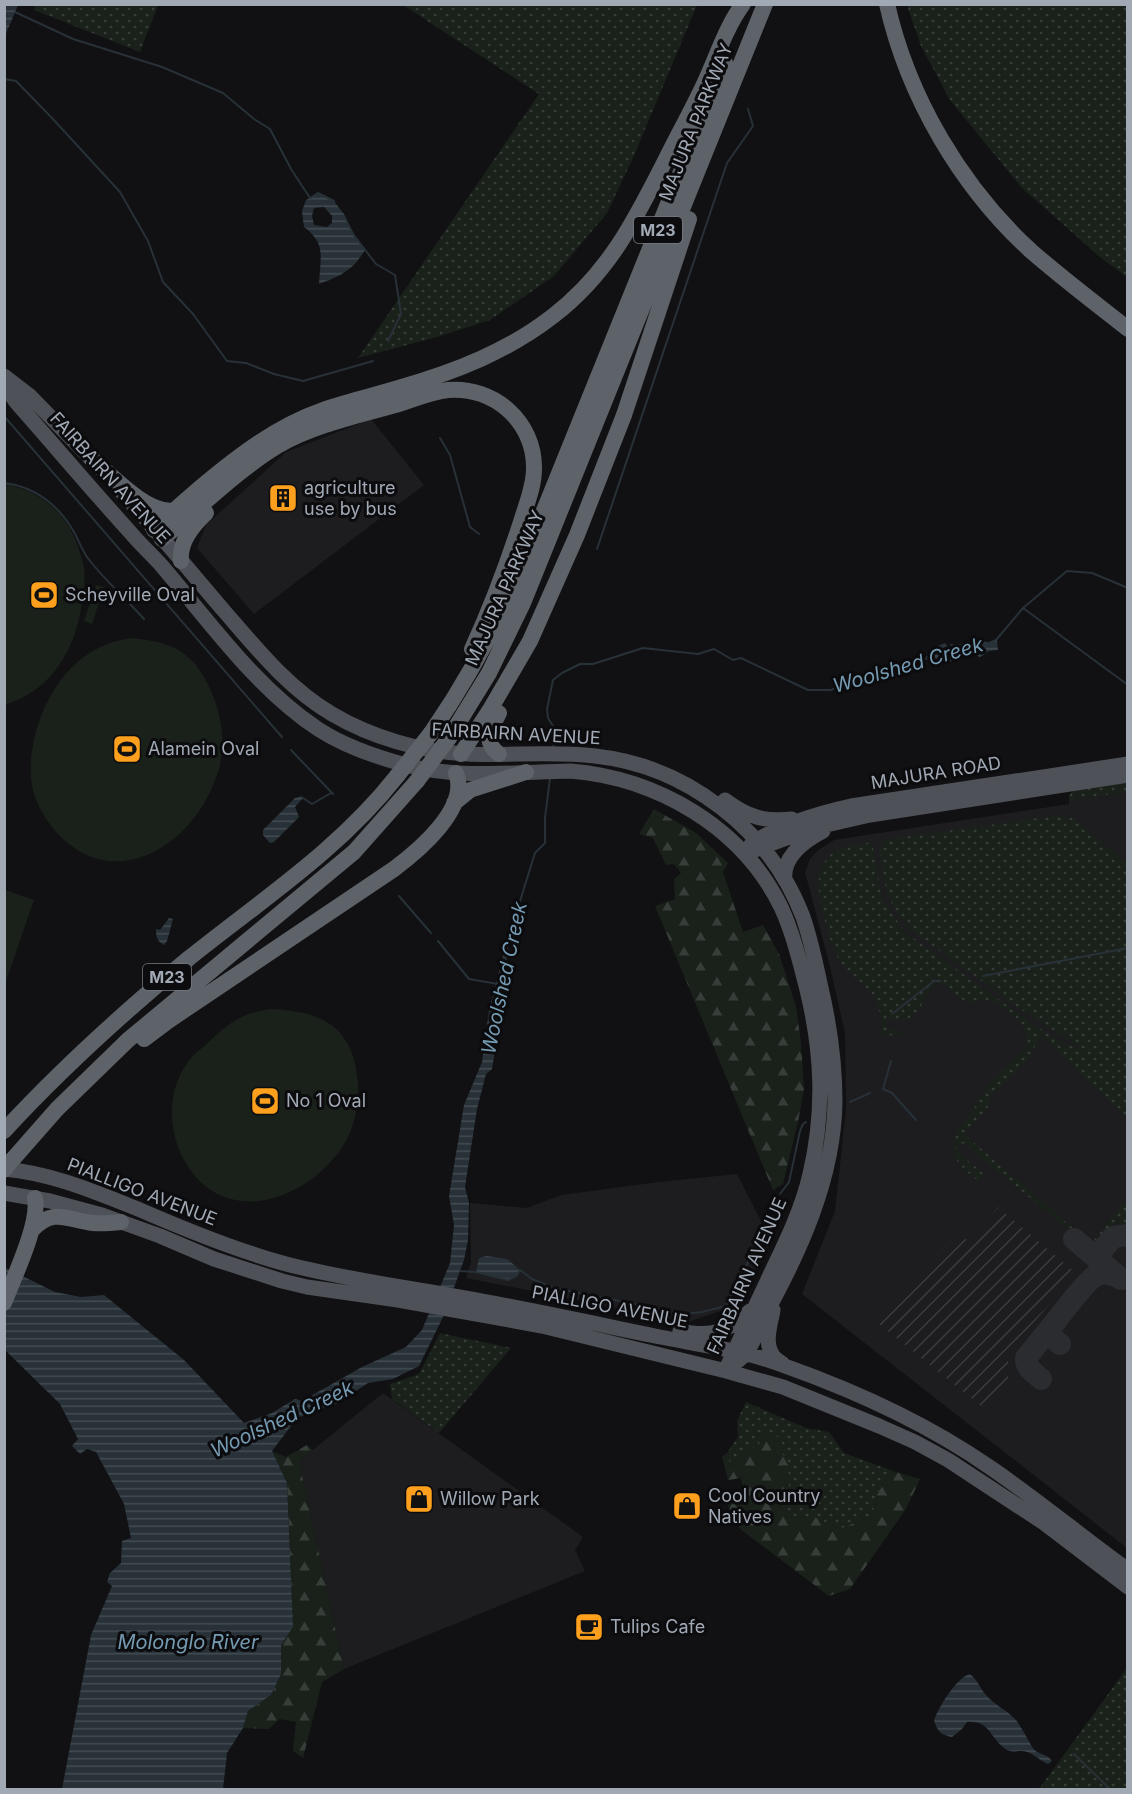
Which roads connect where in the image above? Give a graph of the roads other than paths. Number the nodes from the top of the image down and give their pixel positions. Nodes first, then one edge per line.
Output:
1 (744, 4) edge
2 (749, 4) edge
3 (765, 4) edge
4 (886, 4) edge
5 (703, 160) junction
6 (1128, 329) edge
7 (4, 376) edge
8 (4, 384) edge
9 (279, 445) junction
10 (91, 458) junction
11 (173, 511) junction
12 (158, 535) junction
13 (144, 547) junction
14 (181, 561) junction
15 (530, 641) junction
16 (426, 741) junction
17 (499, 754) junction
18 (636, 764) junction
19 (1128, 764) edge
20 (451, 766) junction
21 (528, 772) junction
22 (1128, 775) edge
23 (454, 803) junction
24 (840, 815) junction
25 (760, 844) junction
26 (744, 852) junction
27 (785, 880) junction
28 (57, 1109) junction
29 (4, 1131) edge
30 (7, 1168) edge
31 (4, 1192) edge
32 (43, 1199) junction
33 (122, 1222) junction
34 (32, 1230) junction
35 (400, 1293) junction
36 (774, 1301) junction
37 (4, 1303) edge
38 (755, 1306) junction
39 (478, 1307) junction
40 (528, 1310) junction
41 (740, 1353) junction
42 (783, 1364) junction
43 (726, 1371) junction
44 (1128, 1570) edge
45 (1128, 1587) edge

1 - 11 highway
2 - 16 highway, MAJURA PARKWAY / M23
3 - 5 highway, MAJURA PARKWAY / M23
4 - 6 highway
5 - 15 highway
5 - 28 highway, MAJURA PARKWAY / M23, bridge
7 - 10 main road, FAIRBAIRN AVENUE
8 - 13 main road, FAIRBAIRN AVENUE
9 - 12 highway
9 - 14 highway
9 - 16 highway
10 - 11 highway
10 - 12 main road, FAIRBAIRN AVENUE
11 - 12 highway
12 - 13 main road
12 - 14 main road, FAIRBAIRN AVENUE
13 - 20 main road, FAIRBAIRN AVENUE
14 - 16 main road, FAIRBAIRN AVENUE
15 - 17 highway
15 - 20 highway
16 - 20 main road, FAIRBAIRN AVENUE
16 - 29 highway, MAJURA PARKWAY / M23, bridge
17 - 18 main road, FAIRBAIRN AVENUE
17 - 20 main road, FAIRBAIRN AVENUE
18 - 24 main road
18 - 25 main road, FAIRBAIRN AVENUE
19 - 24 main road, MAJURA ROAD
20 - 21 main road, FAIRBAIRN AVENUE
20 - 23 highway
21 - 23 highway
21 - 26 main road, FAIRBAIRN AVENUE
22 - 24 main road, MAJURA ROAD
23 - 28 highway
24 - 25 main road, MAJURA ROAD
24 - 27 main road
25 - 26 main road, MAJURA ROAD
25 - 27 main road, FAIRBAIRN AVENUE
26 - 38 main road, FAIRBAIRN AVENUE
27 - 36 main road, FAIRBAIRN AVENUE
28 - 30 highway, MAJURA PARKWAY / M23
30 - 32 main road
30 - 35 main road, PIALLIGO AVENUE
31 - 32 main road, PIALLIGO AVENUE
32 - 33 main road, PIALLIGO AVENUE
32 - 34 highway
33 - 34 highway
33 - 35 main road, PIALLIGO AVENUE
34 - 37 highway
35 - 39 main road, PIALLIGO AVENUE
36 - 41 main road, FAIRBAIRN AVENUE
36 - 42 main road
38 - 40 main road
38 - 41 main road, FAIRBAIRN AVENUE
39 - 40 main road, PIALLIGO AVENUE
39 - 43 main road, PIALLIGO AVENUE
40 - 41 main road, PIALLIGO AVENUE
41 - 42 main road, PIALLIGO AVENUE
41 - 43 main road, FAIRBAIRN AVENUE
42 - 44 main road, PIALLIGO AVENUE
43 - 45 main road, PIALLIGO AVENUE

